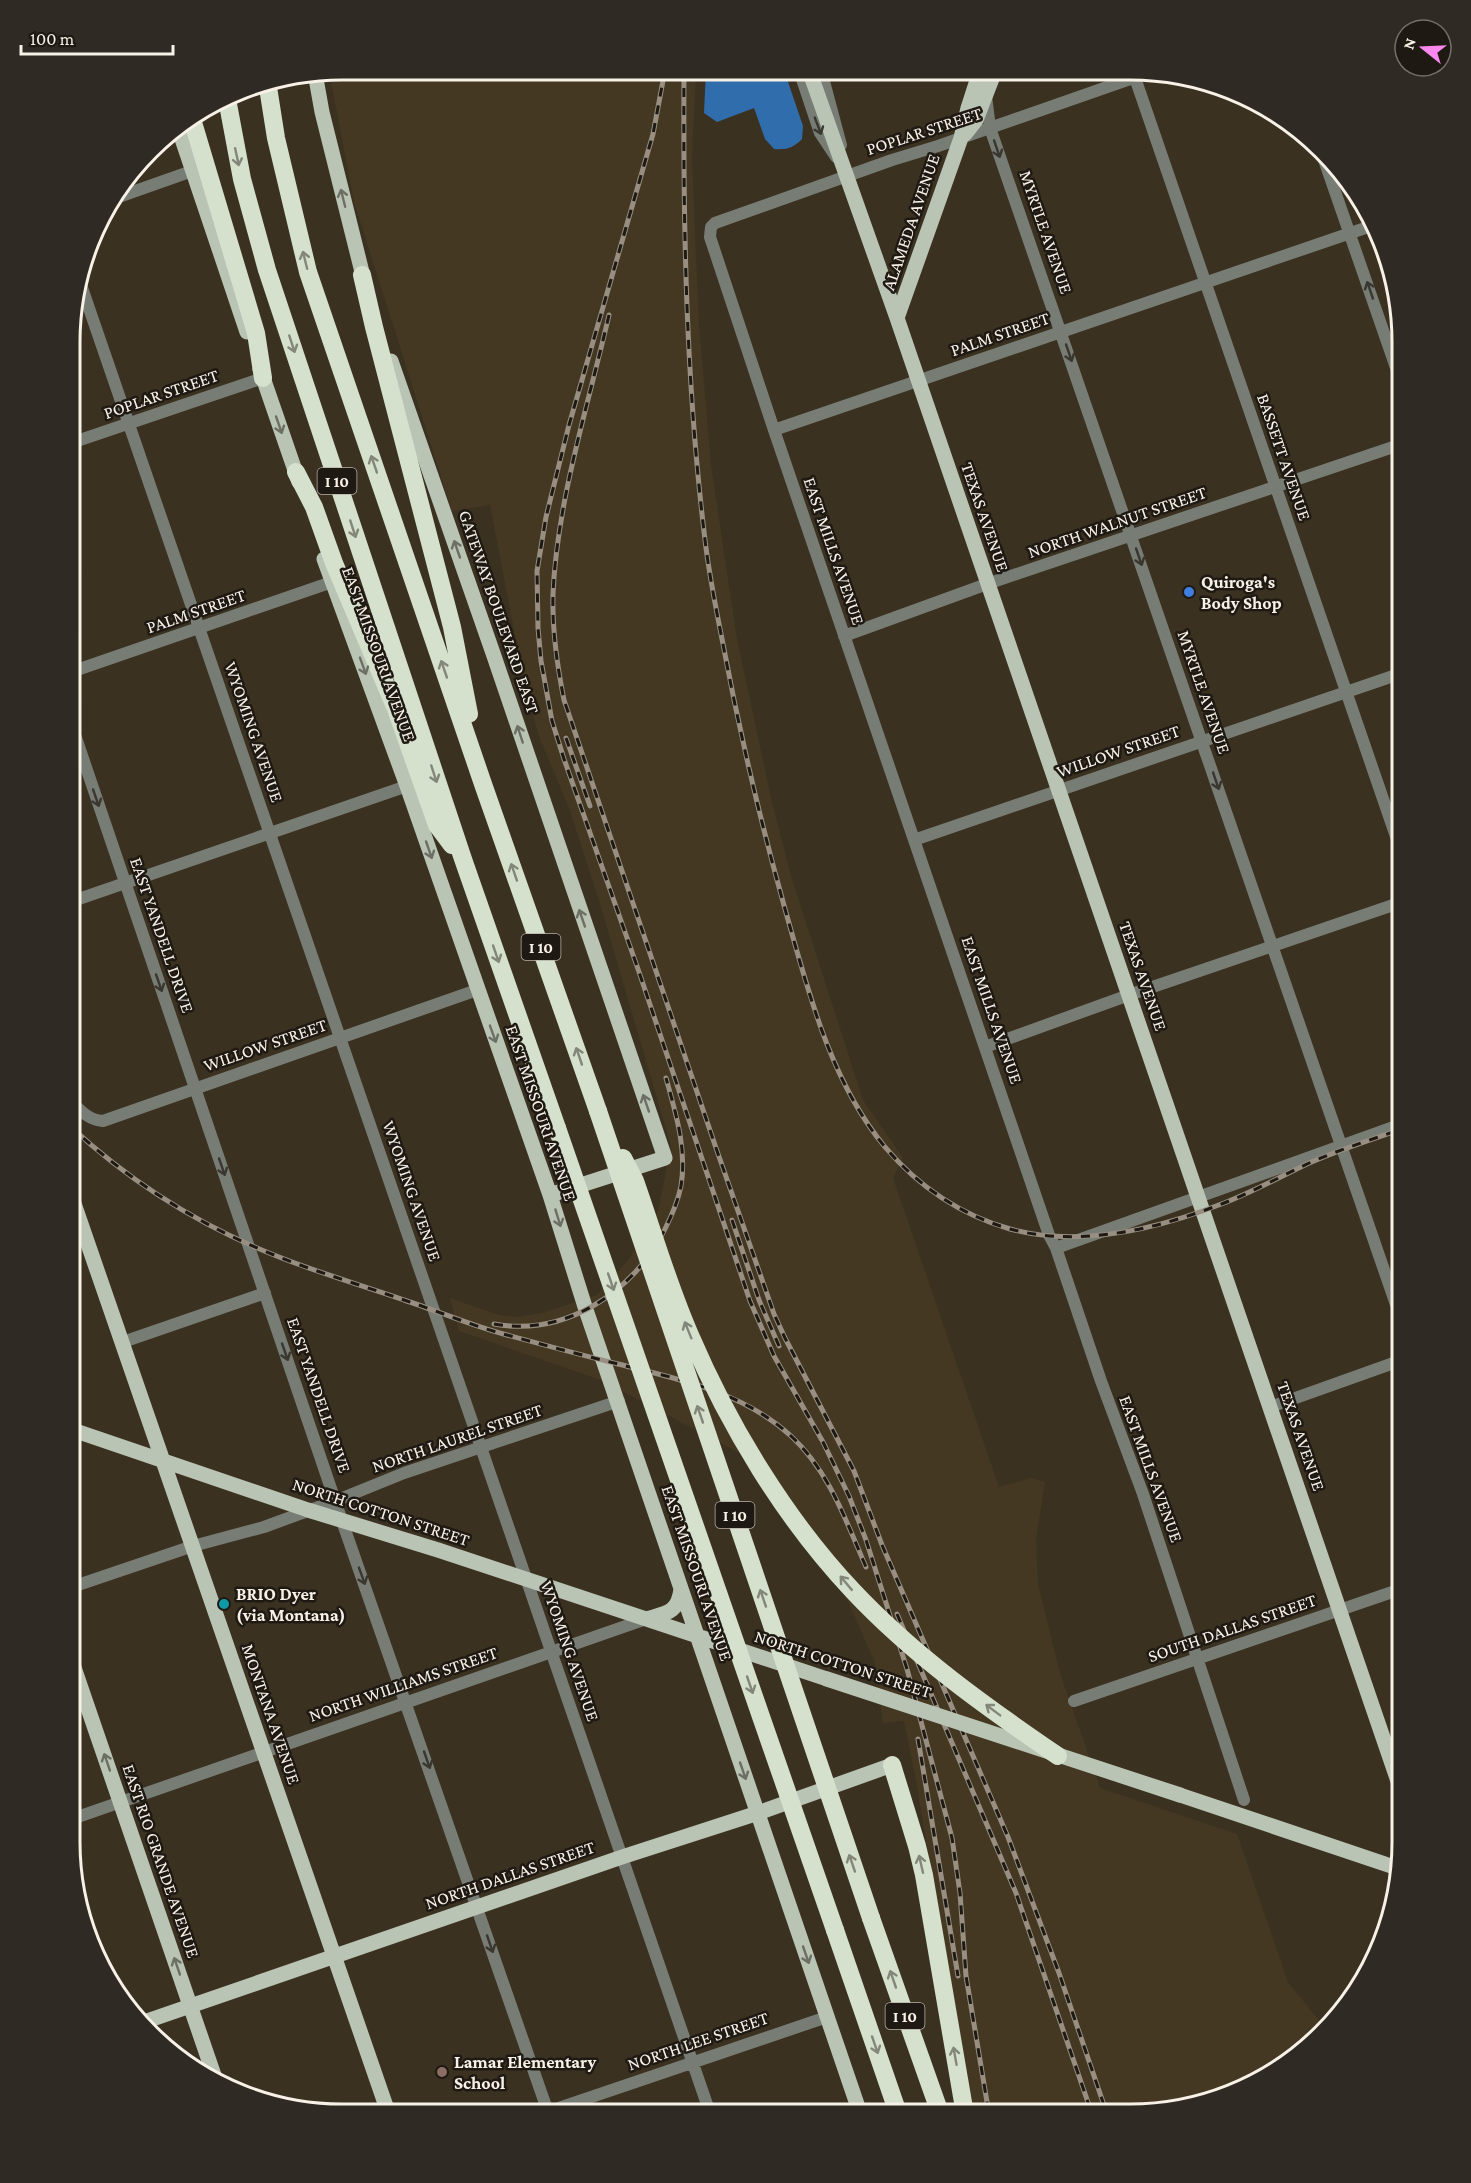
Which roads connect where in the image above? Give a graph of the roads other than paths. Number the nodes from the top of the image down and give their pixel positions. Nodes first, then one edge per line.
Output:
1 (802, 80) edge
2 (812, 80) edge
3 (823, 80) edge
4 (977, 80) edge
5 (985, 80) edge
6 (992, 80) edge
7 (1117, 80) edge
8 (1135, 80) edge
9 (316, 81) edge
10 (268, 90) edge
11 (986, 97) junction
12 (228, 106) edge
13 (194, 125) edge
14 (990, 128) junction
15 (181, 135) edge
16 (961, 138) junction
17 (192, 171) junction
18 (1328, 172) edge
19 (848, 176) junction
20 (125, 195) edge
21 (1365, 228) edge
22 (710, 231) joint
23 (1350, 233) junction
24 (362, 275) junction
25 (1205, 282) junction
26 (84, 295) edge
27 (897, 318) junction
28 (1061, 332) junction
29 (1392, 356) edge
30 (263, 378) junction
31 (918, 381) junction
32 (128, 424) junction
33 (774, 430) junction
34 (80, 440) edge
35 (1392, 447) edge
36 (296, 472) junction
37 (1276, 487) junction
38 (1132, 537) junction
39 (332, 582) junction
40 (987, 584) junction
41 (199, 629) junction
42 (844, 636) junction
43 (80, 669) edge
44 (1392, 676) edge
45 (1346, 692) junction
46 (1203, 741) junction
47 (80, 750) edge
48 (483, 784) junction
49 (407, 786) junction
50 (1058, 791) junction
51 (1392, 825) edge
52 (269, 833) junction
53 (914, 840) junction
54 (463, 859) junction
55 (125, 883) junction
56 (80, 899) edge
57 (1392, 905) edge
58 (1273, 946) junction
59 (477, 990) junction
60 (1129, 995) junction
61 (340, 1038) junction
62 (985, 1047) junction
63 (194, 1088) junction
64 (80, 1108) edge
65 (598, 1111) junction
66 (1392, 1128) edge
67 (1340, 1146) junction
68 (550, 1195) junction
69 (1198, 1196) junction
70 (80, 1220) edge
71 (1056, 1248) junction
72 (265, 1293) junction
73 (1392, 1294) edge
74 (123, 1342) junction
75 (1392, 1364) edge
76 (619, 1401) junction
77 (1270, 1407) junction
78 (80, 1432) edge
79 (480, 1447) junction
80 (163, 1460) junction
81 (335, 1501) junction
82 (308, 1510) junction
83 (342, 1521) junction
84 (193, 1546) junction
85 (526, 1580) junction
86 (80, 1584) edge
87 (681, 1589) junction
88 (1392, 1592) edge
89 (1340, 1610) junction
90 (646, 1619) junction
91 (697, 1636) junction
92 (551, 1653) junction
93 (1197, 1659) junction
94 (80, 1685) edge
95 (1074, 1701) dead end
96 (407, 1702) junction
97 (263, 1752) junction
98 (1058, 1756) junction
99 (1392, 1763) edge
100 (892, 1764) joint
101 (1244, 1800) dead end
102 (121, 1802) junction
103 (758, 1813) junction
104 (80, 1816) edge
105 (621, 1857) junction
106 (1390, 1866) edge
107 (478, 1907) junction
108 (334, 1956) junction
109 (190, 2005) junction
110 (827, 2017) junction
111 (150, 2020) edge
112 (693, 2062) junction
113 (212, 2068) edge
114 (385, 2104) edge
115 (545, 2104) edge
116 (571, 2104) edge
117 (707, 2104) edge
118 (857, 2104) edge
119 (895, 2104) edge
120 (936, 2104) edge
121 (962, 2104) edge

1 -> 19 street, TEXAS AVENUE
2 - 19 main road
3 - 19 street, TEXAS AVENUE
4 - 16 main road, ALAMEDA AVENUE
5 - 11 street, MYRTLE AVENUE
6 - 11 main road, ALAMEDA AVENUE
7 - 14 street, POPLAR STREET
8 - 25 street, BASSETT AVENUE
24 -> 9 main road, GATEWAY BOULEVARD EAST
48 -> 10 highway, I 10
11 - 14 street, MYRTLE AVENUE
11 - 16 main road, ALAMEDA AVENUE
12 -> 54 highway, I 10
13 - 30 highway
14 - 16 street, POPLAR STREET
14 -> 28 street, MYRTLE AVENUE
15 - 17 main road, EAST MISSOURI AVENUE
16 - 19 street, POPLAR STREET
16 - 27 main road, ALAMEDA AVENUE
17 - 20 street
17 - 30 main road, EAST MISSOURI AVENUE
18 - 23 street
19 - 22 street, POPLAR STREET
19 - 27 main road, TEXAS AVENUE
21 - 23 street, PALM STREET
22 - 33 street, EAST MILLS AVENUE
23 - 25 street, PALM STREET
29 -> 23 street
24 - 48 highway
68 -> 24 main road, GATEWAY BOULEVARD EAST
25 - 28 street, PALM STREET
25 - 37 street, BASSETT AVENUE
26 - 32 street, WYOMING AVENUE
27 - 31 main road, TEXAS AVENUE
28 - 31 street, PALM STREET
28 -> 38 street, MYRTLE AVENUE
30 - 32 street, POPLAR STREET
30 -> 36 main road, EAST MISSOURI AVENUE
31 - 33 street, PALM STREET
31 - 40 main road, TEXAS AVENUE
32 - 34 street, POPLAR STREET
32 - 41 street, WYOMING AVENUE
33 - 42 street, EAST MILLS AVENUE
35 - 37 street, NORTH WALNUT STREET
36 - 39 main road, EAST MISSOURI AVENUE
36 - 54 highway
37 - 38 street, NORTH WALNUT STREET
37 - 45 street, BASSETT AVENUE
38 - 40 street, NORTH WALNUT STREET
38 -> 46 street, MYRTLE AVENUE
39 - 41 street, PALM STREET
39 -> 49 main road, EAST MISSOURI AVENUE
40 - 42 street, NORTH WALNUT STREET
40 - 50 main road, TEXAS AVENUE
41 - 43 street, PALM STREET
41 - 52 street, WYOMING AVENUE
42 - 53 street, EAST MILLS AVENUE
44 - 45 street, WILLOW STREET
45 - 46 street, WILLOW STREET
45 - 51 street, BASSETT AVENUE
46 - 50 street, WILLOW STREET
46 -> 58 street, MYRTLE AVENUE
47 -> 55 street, EAST YANDELL DRIVE
65 -> 48 highway, I 10
49 - 52 street
49 -> 59 main road, EAST MISSOURI AVENUE
50 - 53 street, WILLOW STREET
50 - 60 main road, TEXAS AVENUE
52 - 55 street
52 - 61 street, WYOMING AVENUE
53 - 62 street, EAST MILLS AVENUE
54 -> 119 highway, I 10, bridge
55 - 56 street
55 -> 63 street, EAST YANDELL DRIVE
57 - 58 street
58 - 60 street
58 - 67 street, MYRTLE AVENUE
59 - 61 street, WILLOW STREET
59 -> 68 main road, EAST MISSOURI AVENUE
60 - 62 street
60 - 69 main road, TEXAS AVENUE
61 - 63 street, WILLOW STREET
61 - 79 street, WYOMING AVENUE
62 - 71 street, EAST MILLS AVENUE
63 - 64 street, WILLOW STREET
63 -> 72 street, EAST YANDELL DRIVE
98 -> 65 highway, bridge
120 -> 65 highway, I 10, bridge
66 - 67 street
67 - 69 street
67 - 73 street, MYRTLE AVENUE
68 -> 76 main road, EAST MISSOURI AVENUE
69 - 71 street
69 - 77 main road, TEXAS AVENUE
70 - 74 main road, MONTANA AVENUE
71 - 93 street, EAST MILLS AVENUE
72 - 74 street
72 -> 81 street, EAST YANDELL DRIVE
74 - 80 main road, MONTANA AVENUE
75 - 77 street
76 - 79 street, NORTH LAUREL STREET
76 - 87 main road, EAST MISSOURI AVENUE
77 - 89 main road, TEXAS AVENUE
78 - 80 main road, NORTH COTTON STREET
79 - 81 street, NORTH LAUREL STREET
79 - 85 street, WYOMING AVENUE
80 - 82 main road, NORTH COTTON STREET
80 - 84 main road, MONTANA AVENUE
81 - 82 street, NORTH LAUREL STREET
81 - 83 street, EAST YANDELL DRIVE
82 - 83 main road, NORTH COTTON STREET
82 - 84 street, NORTH LAUREL STREET
83 - 85 main road, NORTH COTTON STREET
83 -> 96 street, EAST YANDELL DRIVE
84 - 86 street, NORTH LAUREL STREET
84 - 97 main road, MONTANA AVENUE
85 - 90 main road, NORTH COTTON STREET
85 - 92 street, WYOMING AVENUE
87 - 90 main road
87 - 91 main road, EAST MISSOURI AVENUE
88 - 89 street, SOUTH DALLAS STREET
89 - 93 street, SOUTH DALLAS STREET
89 - 99 main road, TEXAS AVENUE
90 - 91 main road, NORTH COTTON STREET
90 - 92 street, NORTH WILLIAMS STREET
91 - 98 main road, NORTH COTTON STREET, bridge
91 -> 103 main road, EAST MISSOURI AVENUE
92 - 96 street, NORTH WILLIAMS STREET
92 - 105 street, WYOMING AVENUE
93 - 95 street, SOUTH DALLAS STREET
93 - 101 street, EAST MILLS AVENUE
102 -> 94 main road, EAST RIO GRANDE AVENUE
96 - 97 street, NORTH WILLIAMS STREET
96 -> 107 street, EAST YANDELL DRIVE
97 - 102 street, NORTH WILLIAMS STREET
97 - 108 main road, MONTANA AVENUE
98 - 106 main road, NORTH COTTON STREET, bridge
100 - 103 main road, NORTH DALLAS STREET
121 -> 100 highway
102 - 104 street, NORTH WILLIAMS STREET
109 -> 102 main road, EAST RIO GRANDE AVENUE
103 - 105 main road, NORTH DALLAS STREET
103 -> 110 main road, EAST MISSOURI AVENUE
105 - 107 main road, NORTH DALLAS STREET
105 - 112 street, WYOMING AVENUE
107 - 108 main road, NORTH DALLAS STREET
107 -> 115 street, EAST YANDELL DRIVE
108 - 109 main road, NORTH DALLAS STREET
108 - 114 main road, MONTANA AVENUE
109 - 111 main road, NORTH DALLAS STREET
109 - 113 main road, EAST RIO GRANDE AVENUE
110 - 112 street, NORTH LEE STREET
110 - 118 main road, EAST MISSOURI AVENUE
112 - 116 street, NORTH LEE STREET
112 - 117 street, WYOMING AVENUE

